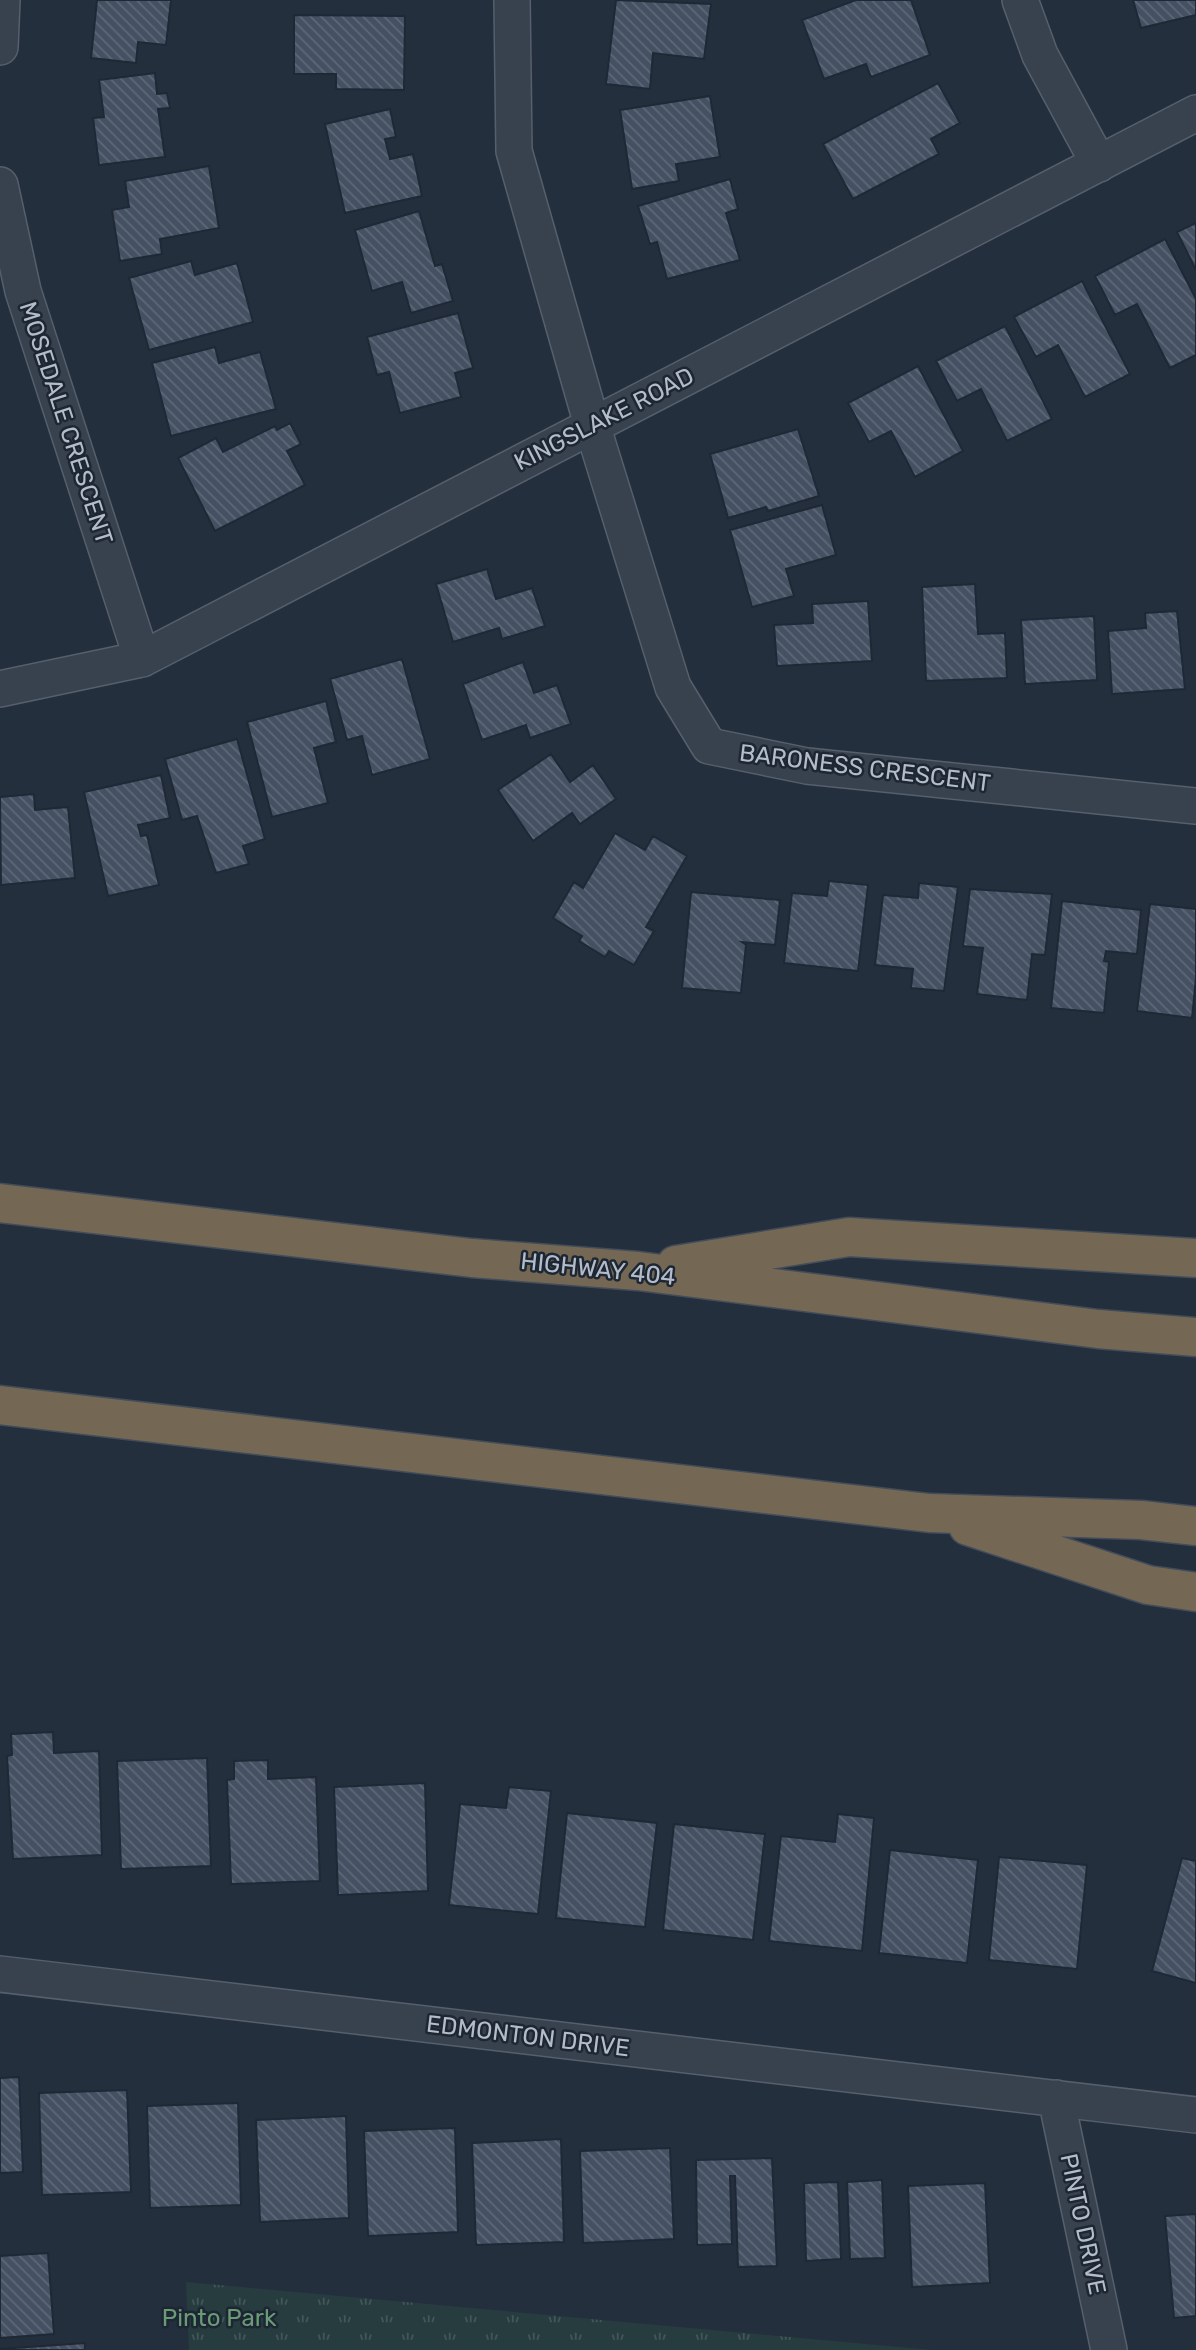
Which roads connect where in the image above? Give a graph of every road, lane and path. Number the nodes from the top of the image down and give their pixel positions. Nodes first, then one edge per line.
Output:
1 (2, 0) edge
2 (512, 0) edge
3 (1020, 0) edge
4 (0, 47) edge
5 (1196, 113) edge
6 (1099, 164) junction
7 (0, 185) edge
8 (592, 425) junction
9 (142, 659) junction
10 (0, 688) edge
11 (1196, 806) edge
12 (0, 1203) edge
13 (1196, 1258) edge
14 (638, 1271) junction
15 (1196, 1338) edge
16 (0, 1405) edge
17 (929, 1513) junction
18 (1196, 1526) edge
19 (1196, 1592) edge
20 (0, 1974) edge
21 (1056, 2098) junction
22 (1196, 2115) edge
23 (1109, 2350) edge

1 - 4 street
2 - 8 street, BARONESS CRESCENT
3 - 6 street
5 - 6 street, KINGSLAKE ROAD
6 - 8 street, KINGSLAKE ROAD
7 - 9 street, MOSEDALE CRESCENT
8 - 9 street, KINGSLAKE ROAD
8 - 11 street, BARONESS CRESCENT
9 - 10 street, KINGSLAKE ROAD
12 - 14 highway, HIGHWAY 404
13 - 14 highway
14 - 15 highway, HIGHWAY 404
16 - 17 highway
17 - 18 highway
17 - 19 highway
20 - 21 street, EDMONTON DRIVE
21 - 22 street, EDMONTON DRIVE
21 - 23 street, PINTO DRIVE

